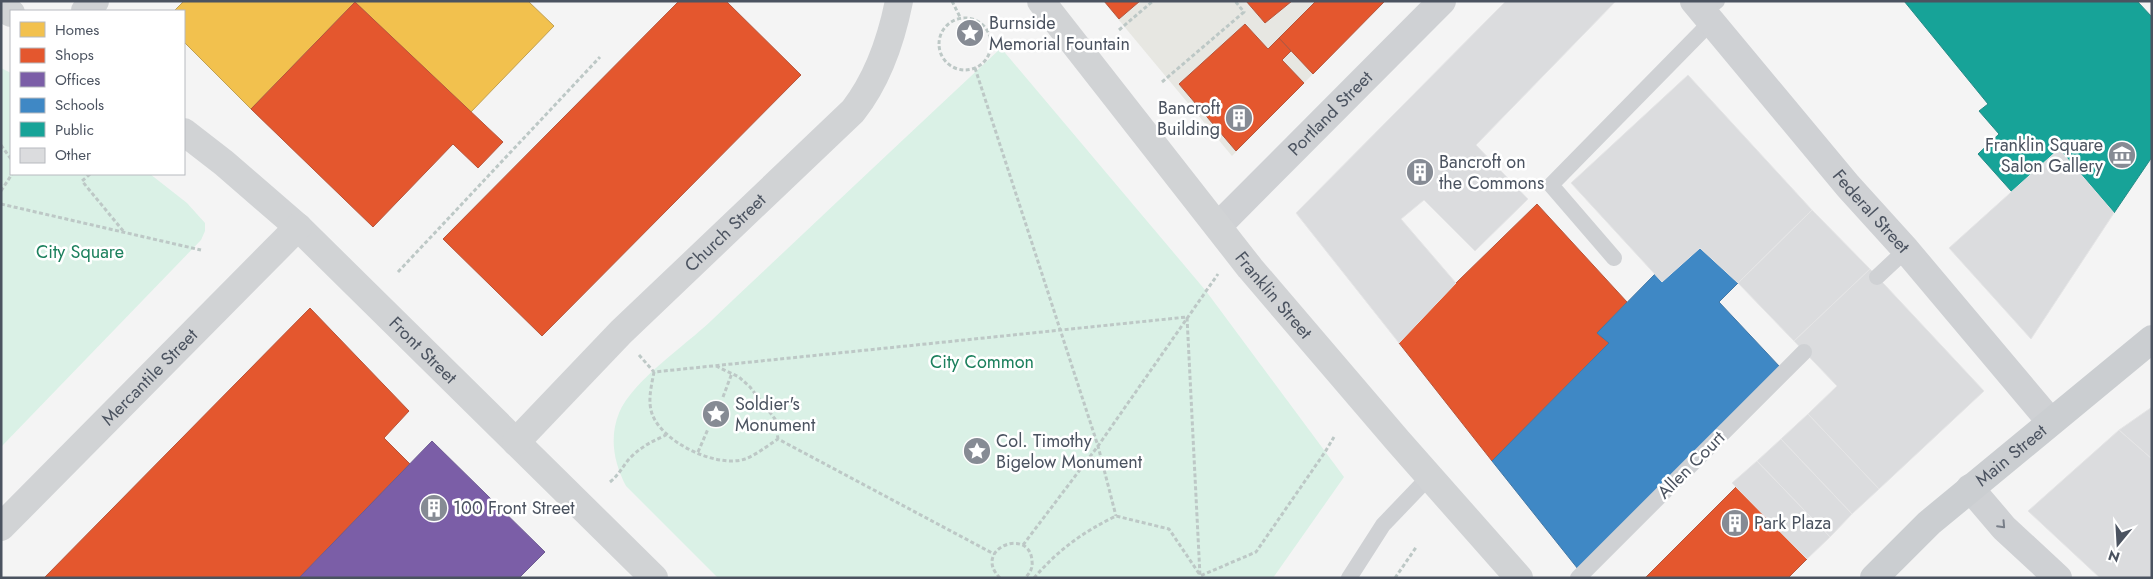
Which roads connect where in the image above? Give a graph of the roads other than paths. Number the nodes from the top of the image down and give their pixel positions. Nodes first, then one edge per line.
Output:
1 (95, 1) edge
2 (899, 1) edge
3 (1041, 1) edge
4 (1442, 1) edge
5 (1706, 9) edge
6 (86, 10) edge
7 (185, 133) edge
8 (1218, 226) junction
9 (298, 227) junction
10 (1906, 250) junction
11 (1614, 258) dead end
12 (1877, 277) dead end
13 (2152, 339) edge
14 (1804, 352) dead end
15 (2050, 421) junction
16 (516, 442) junction
17 (1429, 477) junction
18 (1970, 488) junction
19 (1, 526) edge
20 (654, 578) edge
21 (1348, 578) edge
22 (1519, 578) edge
23 (1578, 578) edge
24 (1874, 578) edge
25 (2058, 578) edge

1 - 6 street
2 - 16 main road, Church Street
3 - 8 main road, Franklin Street
4 - 8 street, Portland Street
5 - 10 street, Federal Street
5 - 11 lane
7 - 9 main road, Front Street
8 - 17 main road, Franklin Street
9 - 16 main road, Front Street
9 - 19 main road, Mercantile Street
10 - 12 lane
10 - 15 street, Federal Street
13 - 15 main road, Main Street
14 - 23 lane, Allen Court
15 - 18 main road, Main Street
16 - 20 main road, Front Street
17 - 21 lane
17 - 22 main road, Franklin Street
18 - 24 main road, Main Street
18 -> 25 street

